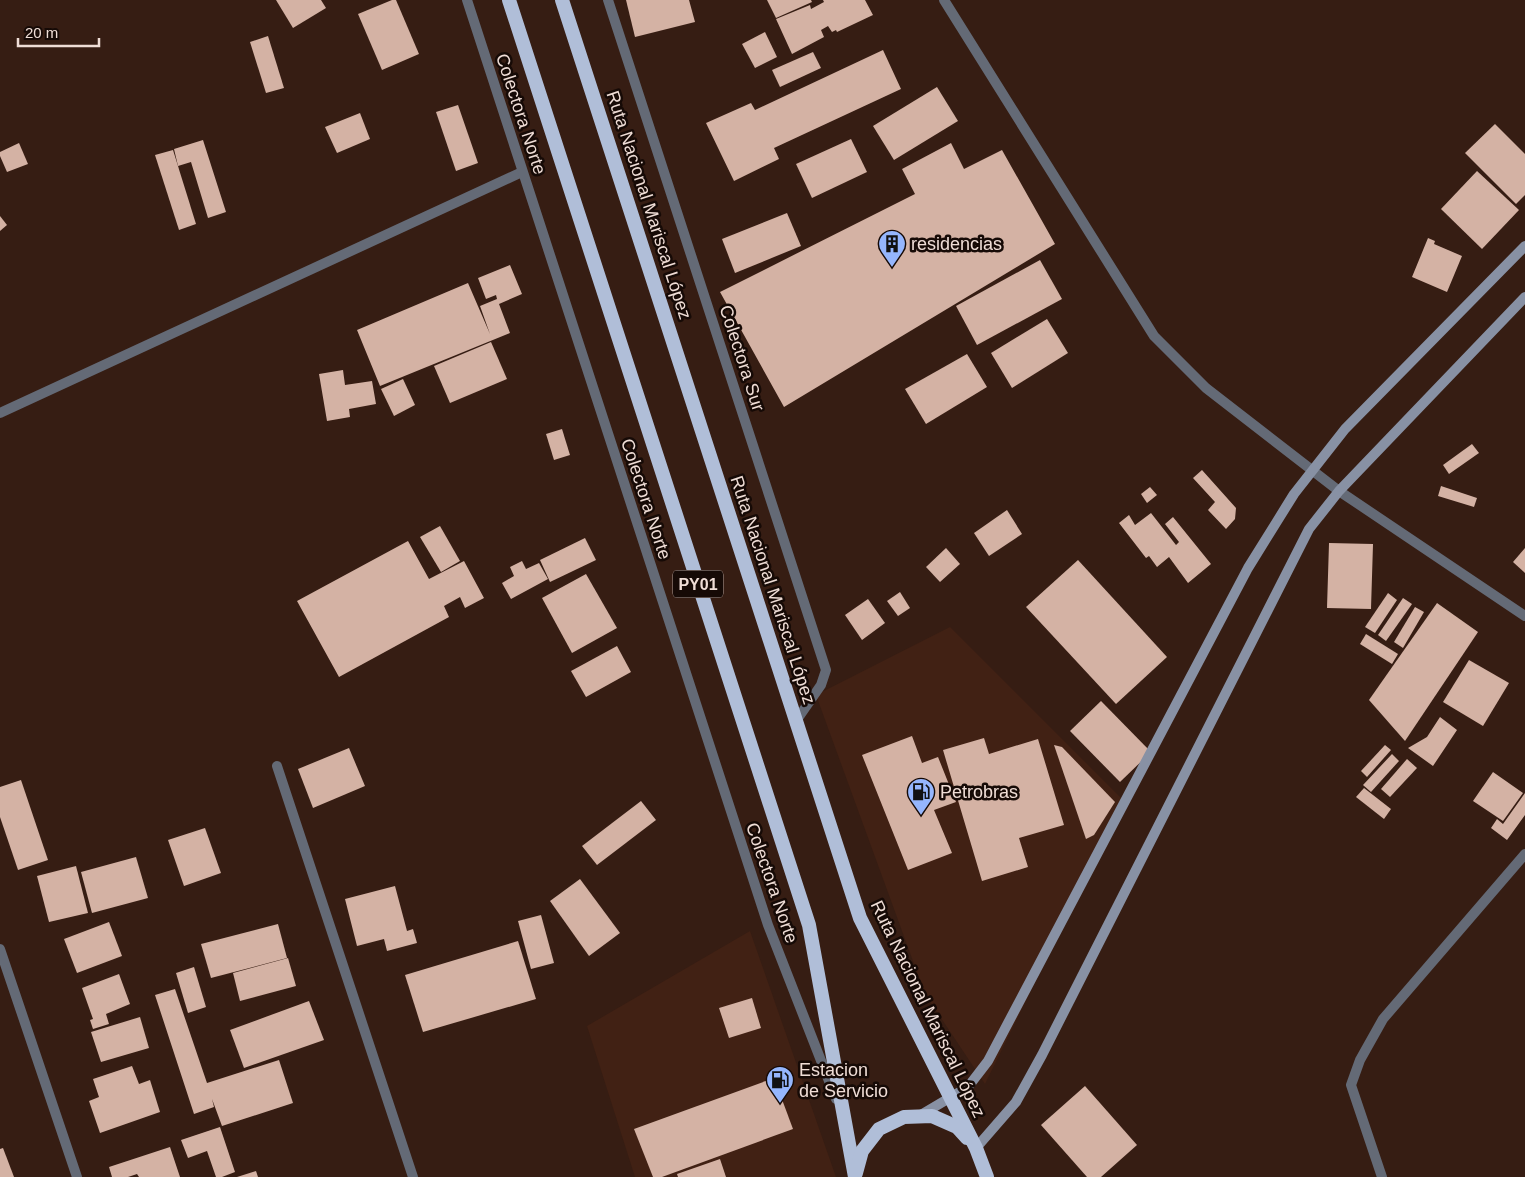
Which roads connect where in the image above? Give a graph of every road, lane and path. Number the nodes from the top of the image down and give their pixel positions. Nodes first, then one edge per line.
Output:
1 (467, 0) edge
2 (509, 0) edge
3 (562, 0) edge
4 (608, 0) edge
5 (944, 0) edge
6 (522, 172) junction
7 (1525, 246) edge
8 (1525, 297) edge
9 (0, 413) edge
10 (1313, 470) junction
11 (1339, 491) junction
12 (1525, 616) edge
13 (796, 721) junction
14 (276, 766) dead end
15 (1525, 854) edge
16 (0, 949) edge
17 (950, 1098) junction
18 (917, 1116) junction
19 (843, 1117) junction
20 (976, 1148) junction
21 (77, 1177) edge
22 (413, 1177) edge
23 (855, 1177) edge
24 (987, 1177) edge
25 (1382, 1177) edge

1 - 6 street, Colectora Norte
2 - 19 highway, PY01
3 - 13 highway, Ruta Nacional Mariscal López / PY01
4 - 13 street, Colectora Sur
5 - 10 street
6 - 9 street
6 - 19 street, Colectora Norte
7 - 10 main road
8 - 11 main road
10 - 11 street
10 - 17 main road
11 - 12 street
11 - 20 main road
13 - 17 highway, Ruta Nacional Mariscal López / PY01
14 - 22 street
15 - 25 street
16 - 21 street
17 - 18 main road
17 - 20 highway, Ruta Nacional Mariscal López / PY01
18 - 20 highway
18 - 23 highway
19 - 23 highway, PY01
20 - 24 highway, Ruta Nacional Mariscal López / PY01

